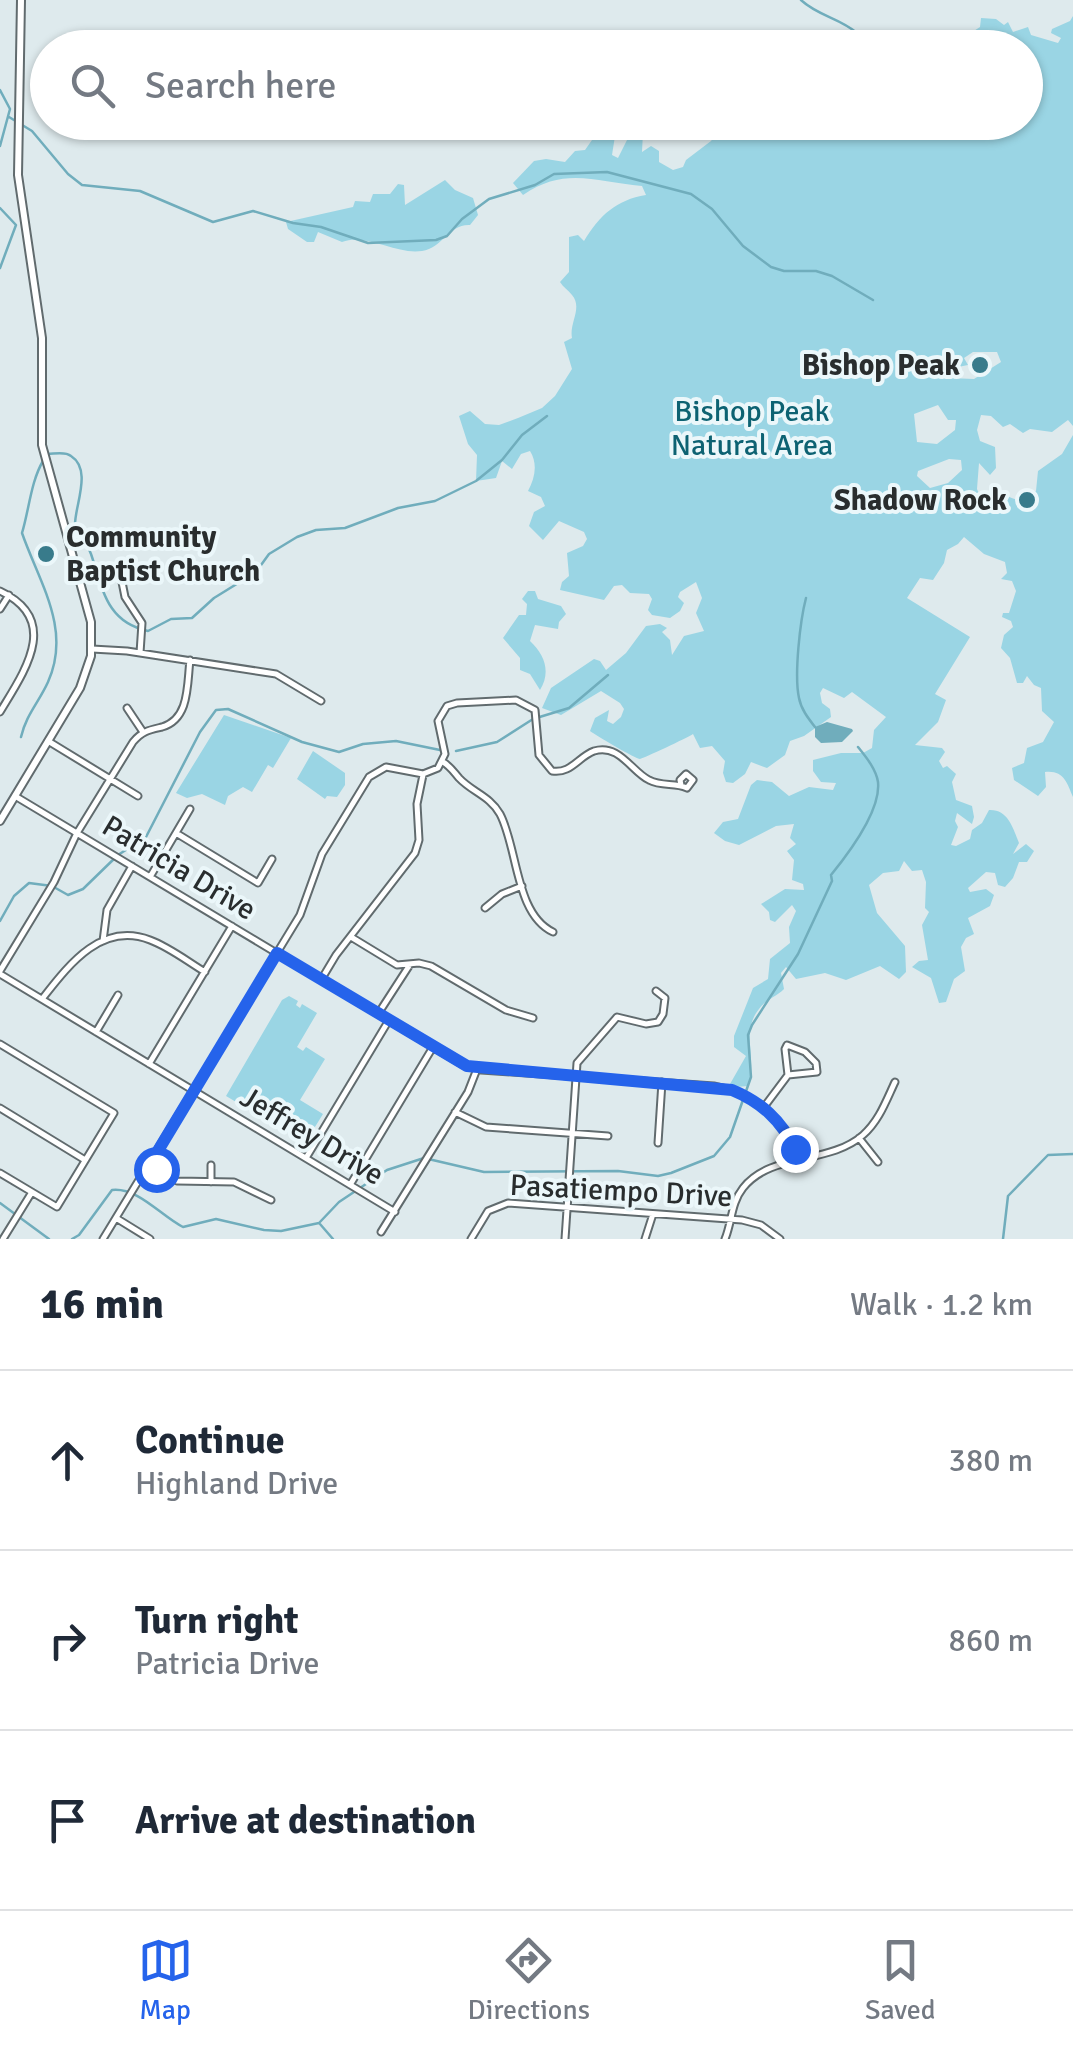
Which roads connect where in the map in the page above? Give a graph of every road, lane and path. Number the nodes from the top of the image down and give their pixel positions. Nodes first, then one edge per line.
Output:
1 (21, 0) edge
2 (120, 572) dead end
3 (0, 590) edge
4 (8, 595) junction
5 (0, 609) edge
6 (92, 649) junction
7 (140, 653) junction
8 (190, 660) junction
9 (321, 701) dead end
10 (127, 708) dead end
11 (0, 712) edge
12 (144, 732) junction
13 (48, 741) junction
14 (443, 762) junction
15 (424, 774) junction
16 (111, 778) junction
17 (681, 785) dead end
18 (15, 796) junction
19 (138, 796) dead end
20 (190, 809) dead end
21 (1, 818) edge
22 (77, 833) junction
23 (176, 833) junction
24 (272, 859) dead end
25 (132, 866) junction
26 (150, 877) junction
27 (522, 886) junction
28 (485, 908) dead end
29 (232, 926) junction
30 (552, 932) dead end
31 (350, 937) junction
32 (103, 941) junction
33 (277, 953) junction
34 (412, 964) junction
35 (204, 972) junction
36 (0, 973) edge
37 (321, 980) junction
38 (656, 991) dead end
39 (118, 995) dead end
40 (42, 999) junction
41 (378, 1014) junction
42 (534, 1018) dead end
43 (388, 1020) junction
44 (96, 1032) junction
45 (0, 1044) edge
46 (433, 1047) junction
47 (149, 1064) junction
48 (476, 1069) junction
49 (788, 1075) junction
50 (577, 1076) junction
51 (662, 1082) junction
52 (895, 1082) dead end
53 (194, 1091) junction
54 (764, 1107) junction
55 (0, 1108) edge
56 (455, 1112) junction
57 (573, 1133) junction
58 (608, 1136) dead end
59 (859, 1138) junction
60 (658, 1142) dead end
61 (306, 1158) junction
62 (86, 1160) junction
63 (799, 1162) junction
64 (878, 1162) dead end
65 (150, 1164) junction
66 (211, 1165) dead end
67 (0, 1173) edge
68 (211, 1182) junction
69 (350, 1185) junction
70 (32, 1192) junction
71 (271, 1200) dead end
72 (568, 1208) junction
73 (395, 1212) junction
74 (653, 1214) junction
75 (116, 1218) junction
76 (730, 1219) junction
77 (381, 1232) dead end
78 (4, 1238) edge
79 (103, 1239) edge
80 (150, 1239) edge
81 (471, 1239) edge
82 (565, 1239) edge
83 (644, 1239) edge
84 (725, 1239) edge
85 (780, 1239) edge

1 - 6 street
2 - 7 street
3 - 4 street
4 - 5 street
4 - 11 street
6 - 7 street
6 - 13 street
7 - 8 street
8 - 9 street
8 - 12 street
10 - 12 street
12 - 16 street
13 - 16 street
13 - 18 street
14 - 15 street
14 - 17 street
14 - 27 street
15 - 31 street
15 - 33 street
16 - 19 street
16 - 22 street
18 - 21 street
18 - 22 street, Patricia Drive
20 - 23 street
22 - 25 street, Patricia Drive
22 - 36 street
23 - 24 street
23 - 26 street
25 - 26 street, Patricia Drive
25 - 32 street
26 - 29 street, Patricia Drive
27 - 28 street
27 - 30 street
29 - 33 street, Patricia Drive
29 - 35 street
31 - 34 street
31 - 37 street
32 - 35 street
32 - 40 street
33 - 37 street, Patricia Drive
33 - 53 street
34 - 41 street
34 - 42 street
35 - 47 street
36 - 40 street, Jeffrey Drive
37 - 41 street, Patricia Drive
38 - 50 street
39 - 44 street
40 - 44 street, Jeffrey Drive
41 - 43 street, Patricia Drive
43 - 46 street, Patricia Drive
43 - 61 street
44 - 47 street, Jeffrey Drive
45 - 62 street
46 - 48 street, Patricia Drive
46 - 69 street
47 - 53 street, Jeffrey Drive
48 - 50 street, Patricia Drive
48 - 56 street
49 - 49 street
49 - 54 street
50 - 51 street, Patricia Drive
50 - 57 street
51 - 54 street, Patricia Drive
51 - 60 street
52 - 59 street
53 - 61 street, Jeffrey Drive
53 - 65 street
54 - 63 street
55 - 62 street
56 - 57 street
56 - 73 street
57 - 58 street
57 - 72 street
59 - 63 street
59 - 64 street
61 - 69 street, Jeffrey Drive
62 - 70 street
63 - 76 street
65 - 68 street
65 - 75 street
66 - 68 street
67 - 70 street
68 - 71 street
69 - 73 street, Jeffrey Drive
70 - 78 street
72 - 74 street, Pasatiempo Drive
72 - 81 street, Pasatiempo Drive
72 - 82 street
73 - 77 street
74 - 76 street, Pasatiempo Drive
74 - 83 street
75 - 79 street
75 - 80 street
76 - 84 street
76 - 85 street, Pasatiempo Drive

